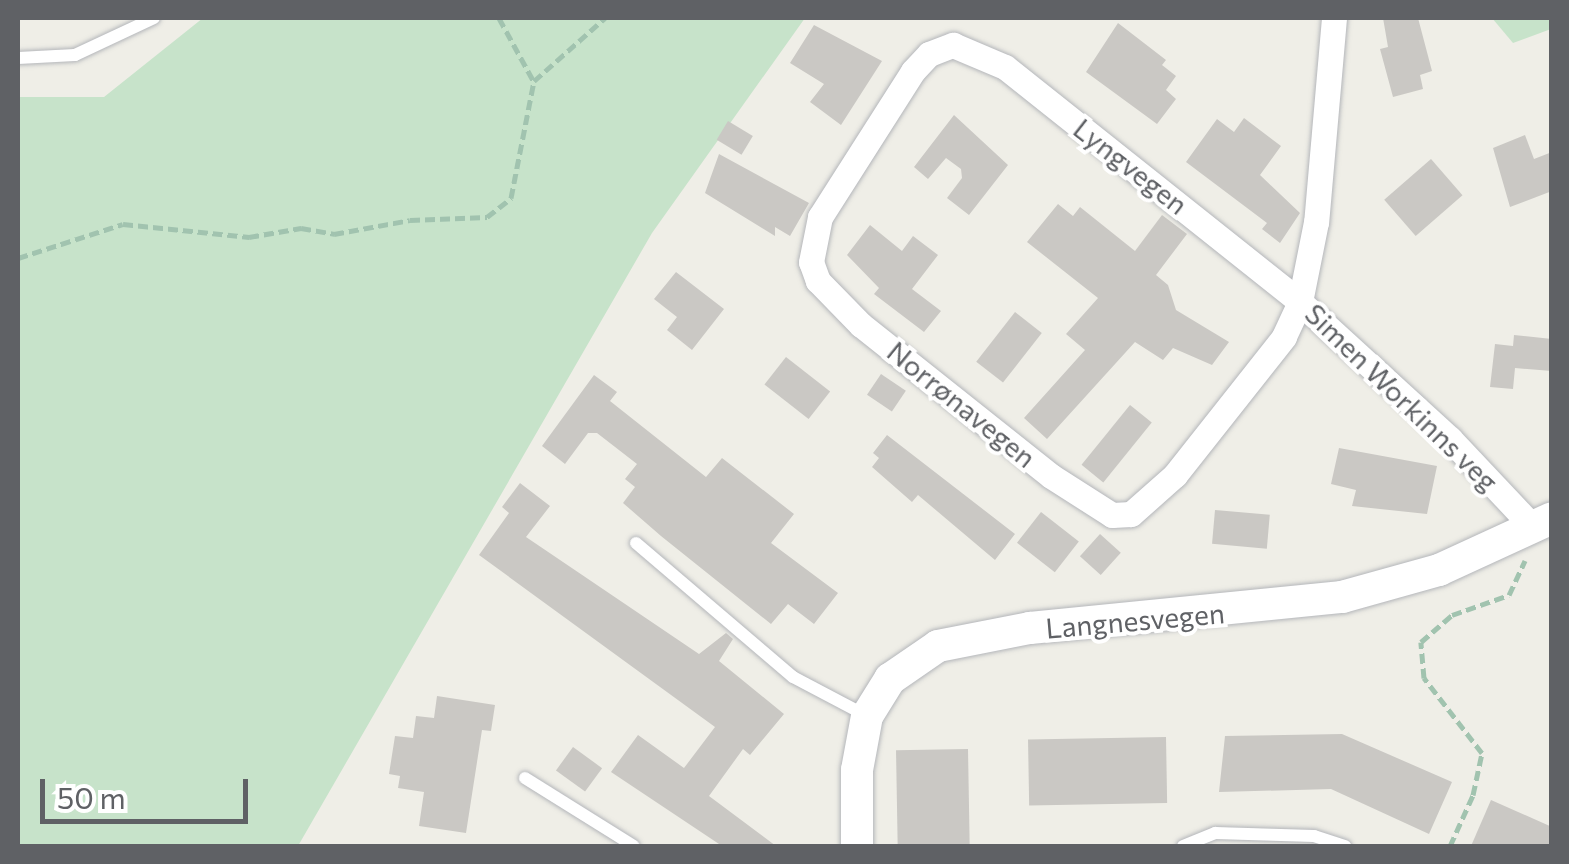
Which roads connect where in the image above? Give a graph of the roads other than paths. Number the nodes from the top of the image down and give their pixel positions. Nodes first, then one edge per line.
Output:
1 (154, 18) edge
2 (1334, 18) edge
3 (953, 45) joint
4 (18, 58) edge
5 (1300, 302) junction
6 (1535, 526) edge
7 (636, 543) dead end
8 (867, 716) junction
9 (526, 778) dead end
10 (634, 846) edge
11 (858, 846) edge
12 (1183, 846) edge
13 (1346, 846) edge

1 - 4 lane
2 - 5 street, Simen Workinns veg
3 - 5 street, Lyngvegen
3 - 5 street, Norrønavegen
5 - 6 street, Simen Workinns veg
6 - 8 street, Langnesvegen
7 - 8 lane
8 - 11 street, Langnesvegen
9 - 10 lane
12 - 13 lane

